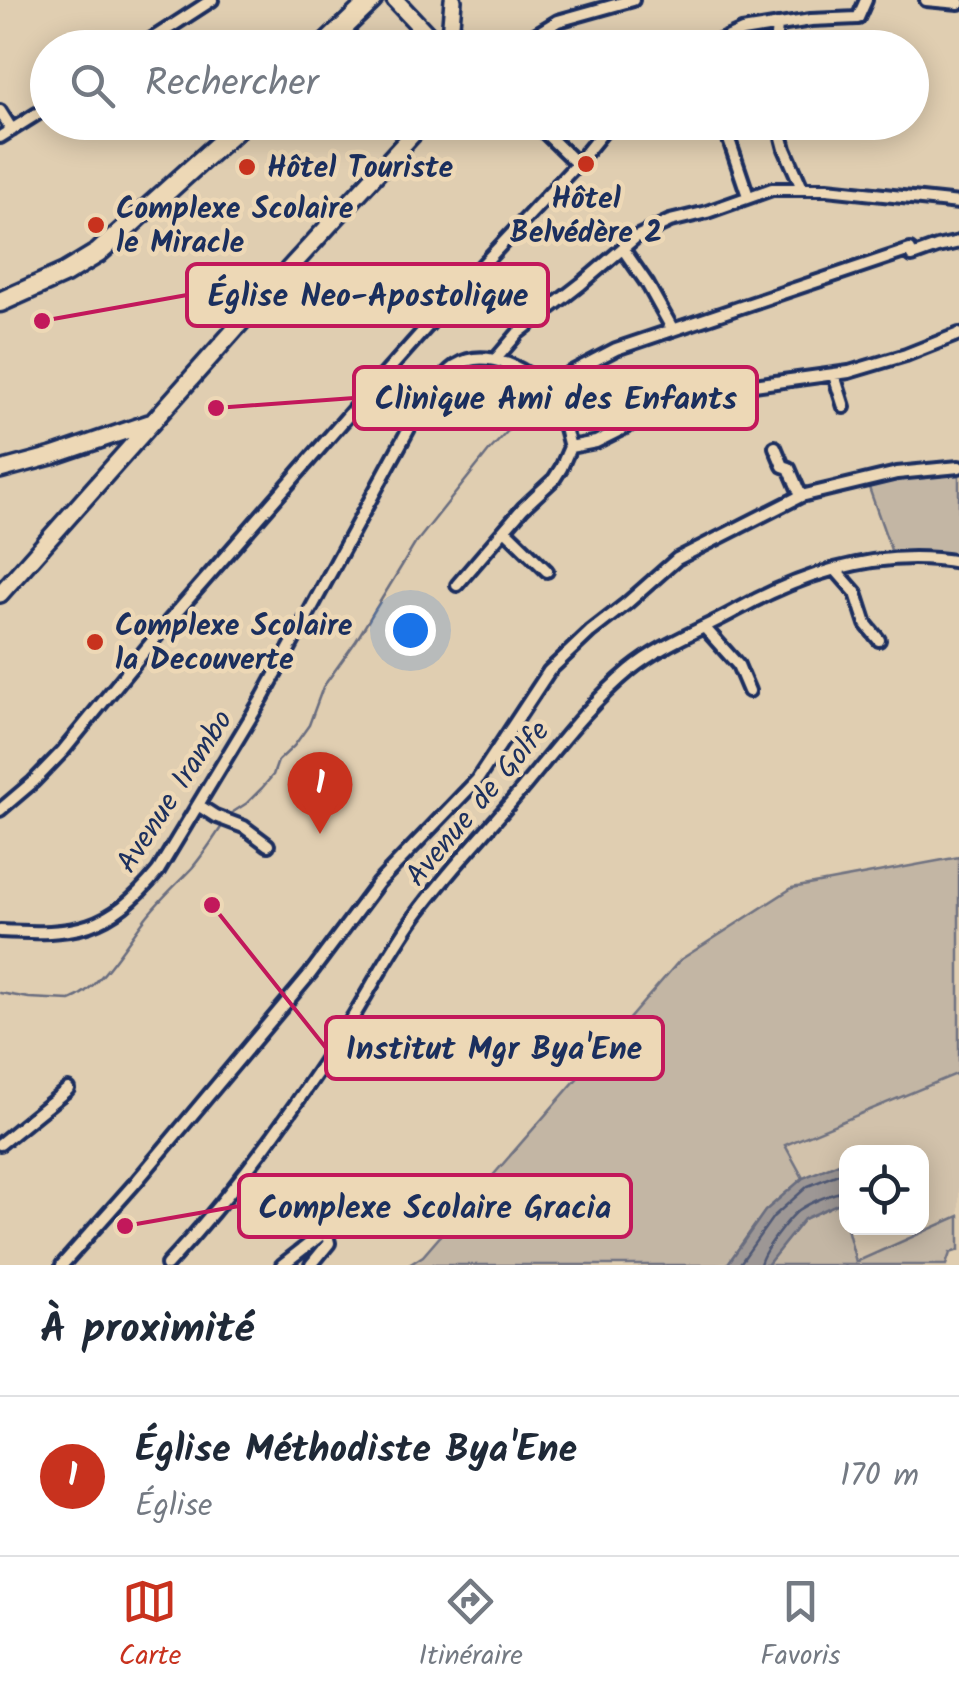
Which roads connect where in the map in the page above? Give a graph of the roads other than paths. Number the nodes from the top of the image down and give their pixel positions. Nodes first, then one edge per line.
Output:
1 (212, 0) edge
2 (395, 0) edge
3 (453, 0) edge
4 (633, 0) edge
5 (866, 0) edge
6 (926, 0) edge
7 (376, 1) edge
8 (959, 3) edge
9 (776, 25) junction
10 (166, 30) edge
11 (343, 30) edge
12 (423, 30) edge
13 (450, 30) edge
14 (543, 30) edge
15 (748, 30) edge
16 (776, 30) edge
17 (0, 111) edge
18 (30, 118) edge
19 (12, 130) junction
20 (0, 137) edge
21 (224, 140) edge
22 (408, 140) edge
23 (552, 140) edge
24 (596, 140) edge
25 (729, 140) edge
26 (783, 140) edge
27 (577, 164) junction
28 (802, 188) junction
29 (748, 196) junction
30 (959, 203) edge
31 (959, 242) edge
32 (624, 249) junction
33 (0, 302) edge
34 (673, 330) junction
35 (959, 334) edge
36 (496, 360) junction
37 (834, 375) junction
38 (543, 388) junction
39 (844, 408) dead end
40 (157, 420) junction
41 (106, 438) junction
42 (775, 446) dead end
43 (570, 447) junction
44 (120, 460) junction
45 (959, 467) edge
46 (0, 470) edge
47 (801, 496) junction
48 (506, 530) junction
49 (959, 562) edge
50 (835, 568) junction
51 (547, 571) dead end
52 (456, 585) dead end
53 (0, 594) edge
54 (705, 628) junction
55 (878, 640) dead end
56 (748, 691) dead end
57 (198, 805) junction
58 (0, 810) edge
59 (268, 845) dead end
60 (0, 931) edge
61 (343, 1033) junction
62 (398, 1042) dead end
63 (68, 1089) dead end
64 (0, 1144) edge
65 (362, 1211) dead end
66 (326, 1232) junction
67 (62, 1265) edge
68 (168, 1265) edge
69 (282, 1265) edge
70 (310, 1265) edge

1 - 10 street
2 - 12 street
3 - 13 street
4 - 14 street
5 - 9 street
6 - 8 street
7 - 11 main road
9 - 15 street
9 - 16 street
17 - 19 street
18 - 19 street
19 - 20 street
21 - 33 main road
22 - 40 street
23 - 27 street
24 - 27 street
25 - 29 street
26 - 28 street
27 - 58 street
28 - 29 street
28 - 30 street
29 - 32 street
31 - 34 street
32 - 34 street
32 - 36 street
34 - 38 street
35 - 37 street
36 - 38 street
36 - 57 street, Avenue Irambo
37 - 39 street
37 - 43 street
38 - 43 street
40 - 41 street
40 - 44 street
41 - 44 street
41 - 46 street
42 - 47 street
43 - 48 street
44 - 53 street
45 - 47 street
47 - 67 street
48 - 51 street
48 - 52 street
49 - 50 street, Avenue de Golfe
50 - 54 street, Avenue de Golfe
50 - 55 street
54 - 56 street
54 - 61 street, Avenue de Golfe
57 - 59 street
57 - 60 street, Avenue Irambo
61 - 62 street
61 - 68 street, Avenue de Golfe
63 - 64 street
65 - 66 street
66 - 69 street
66 - 70 street

